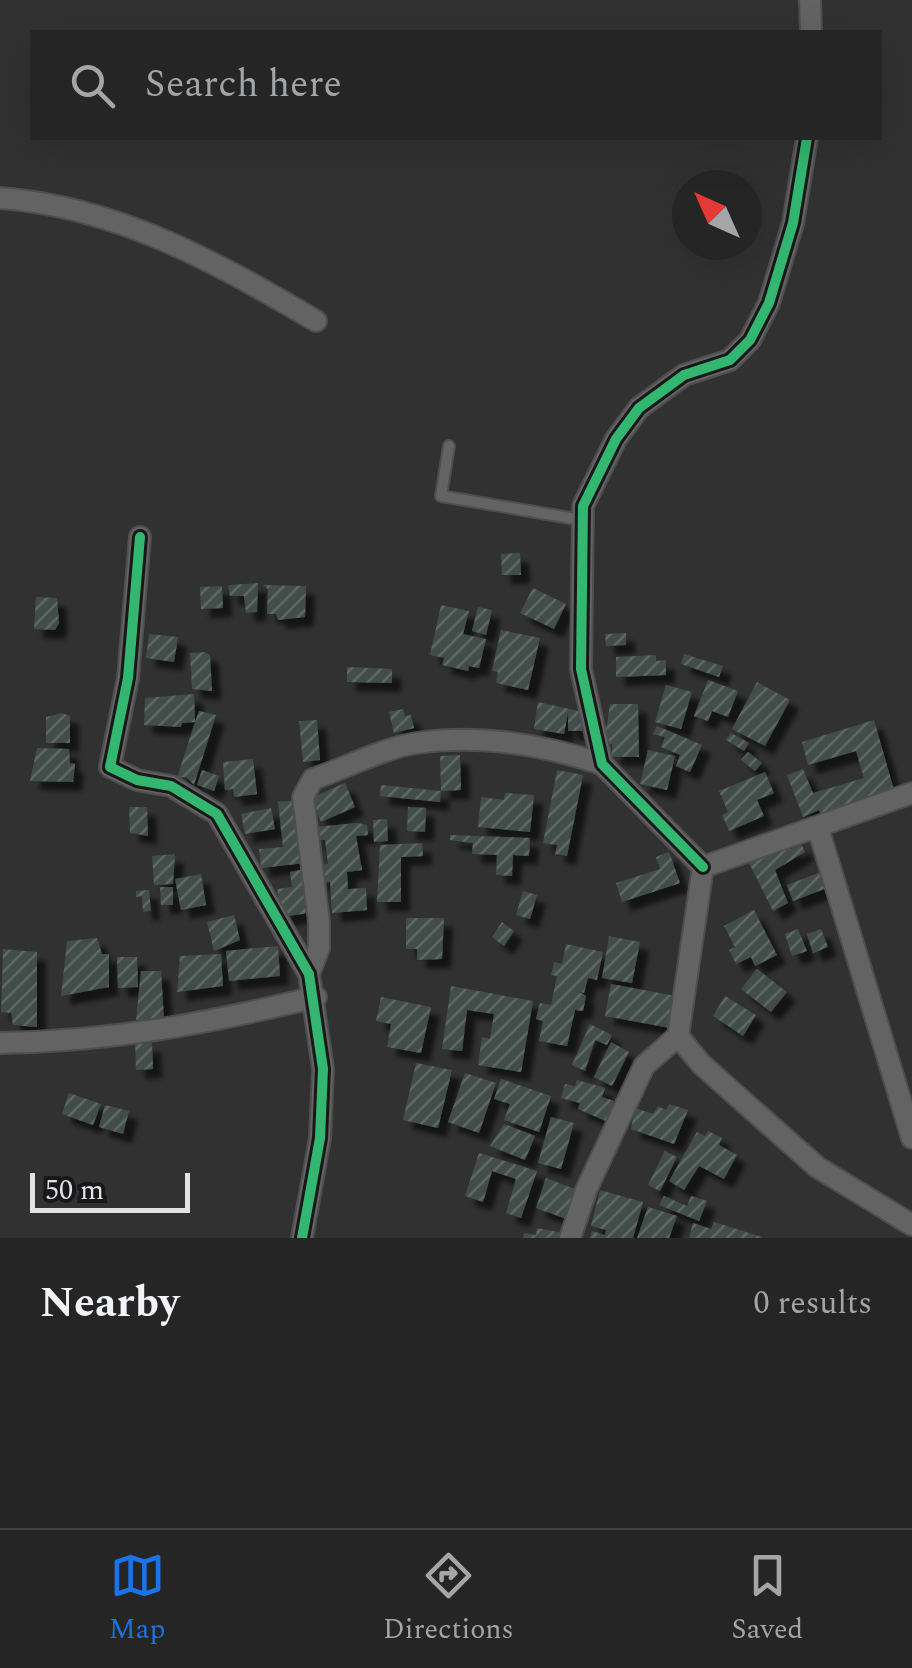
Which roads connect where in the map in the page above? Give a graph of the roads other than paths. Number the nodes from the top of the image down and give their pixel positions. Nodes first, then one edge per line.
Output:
1 (810, 0) edge
2 (811, 30) edge
3 (808, 140) edge
4 (0, 198) edge
5 (316, 322) dead end
6 (449, 446) dead end
7 (582, 520) junction
8 (140, 537) dead end
9 (602, 764) junction
10 (912, 793) edge
11 (818, 828) junction
12 (703, 867) junction
13 (308, 974) junction
14 (316, 997) junction
15 (678, 1036) junction
16 (0, 1043) edge
17 (912, 1138) edge
18 (911, 1225) edge
19 (302, 1238) edge
20 (570, 1238) edge

1 - 2 street
3 - 7 street
4 - 5 street
6 - 7 lane
7 - 9 street
8 - 13 street
9 - 12 street
9 - 13 street
10 - 11 street
11 - 12 street
11 - 17 street
12 - 15 street
13 - 14 street
14 - 16 street
14 - 19 street
15 - 18 street
15 - 20 street

